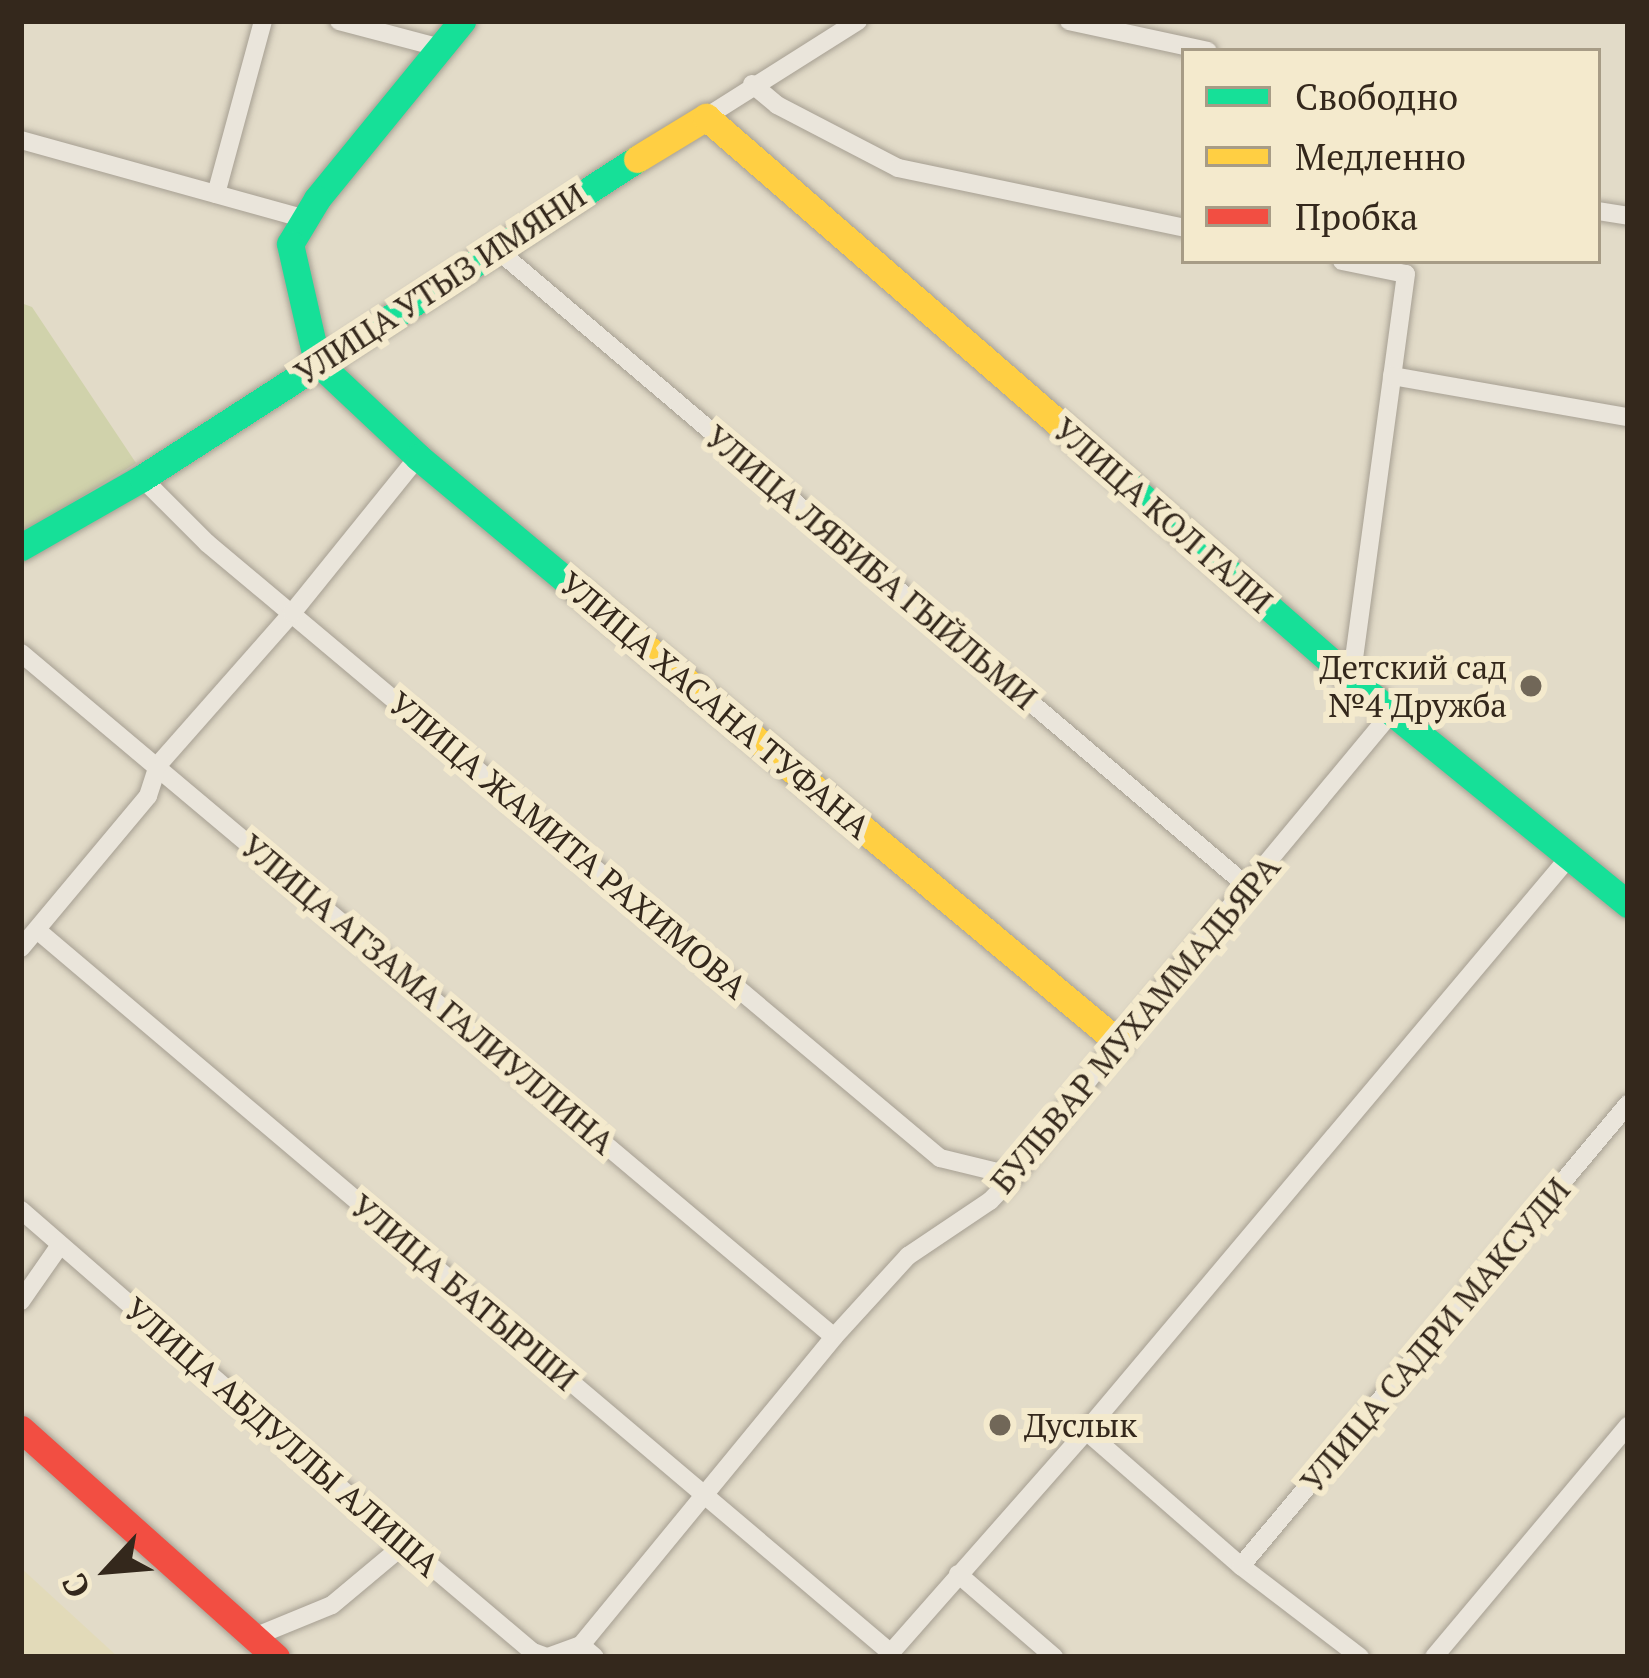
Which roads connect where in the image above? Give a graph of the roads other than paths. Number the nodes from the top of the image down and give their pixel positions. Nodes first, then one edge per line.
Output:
1 (263, 21) edge
2 (339, 21) edge
3 (462, 21) edge
4 (858, 21) edge
5 (1069, 21) edge
6 (440, 48) junction
7 (1194, 48) edge
8 (752, 84) junction
9 (706, 117) junction
10 (21, 140) edge
11 (216, 194) junction
12 (303, 218) junction
13 (1181, 227) edge
14 (494, 248) junction
15 (1357, 264) edge
16 (317, 362) junction
17 (1392, 376) junction
18 (1628, 417) edge
19 (418, 457) junction
20 (142, 478) junction
21 (21, 548) edge
22 (292, 613) junction
23 (21, 653) edge
24 (1351, 679) junction
25 (1391, 713) junction
26 (158, 766) junction
27 (1570, 856) junction
28 (1248, 886) junction
29 (1628, 904) edge
30 (38, 930) junction
31 (21, 948) edge
32 (1118, 1042) junction
33 (1628, 1104) edge
34 (1014, 1176) junction
35 (21, 1210) edge
36 (60, 1245) junction
37 (21, 1301) edge
38 (834, 1336) junction
39 (1628, 1426) edge
40 (21, 1429) edge
41 (1086, 1432) junction
42 (703, 1494) junction
43 (405, 1544) junction
44 (1241, 1566) junction
45 (958, 1574) junction
46 (254, 1637) junction
47 (588, 1651) edge
48 (889, 1655) edge
49 (276, 1657) edge
50 (548, 1657) edge
51 (1054, 1657) edge
52 (1360, 1657) edge
53 (1434, 1657) edge

1 - 11 street
2 - 6 street
3 - 6 street
4 - 8 street, УЛИЦА УТЫЗ ИМЯНИ
5 - 7 street
6 - 12 street
8 - 9 street, УЛИЦА УТЫЗ ИМЯНИ
8 - 13 street
9 - 14 street, УЛИЦА УТЫЗ ИМЯНИ
9 - 24 street, УЛИЦА КОЛ ГАЛИ
10 - 11 street
11 - 12 street
12 - 16 street
14 - 16 street, УЛИЦА УТЫЗ ИМЯНИ
14 - 28 street, УЛИЦА ЛЯБИБА ГЫЙЛЬМИ
15 - 17 street
16 - 19 street, УЛИЦА ХАСАНА ТУФАНА
16 - 20 street, УЛИЦА УТЫЗ ИМЯНИ
17 - 18 street
17 - 24 street
19 - 22 street
19 - 32 street, УЛИЦА ХАСАНА ТУФАНА
20 - 21 street, УЛИЦА УТЫЗ ИМЯНИ
20 - 22 street, УЛИЦА ЖАМИТА РАХИМОВА
22 - 26 street
22 - 34 street, УЛИЦА ЖАМИТА РАХИМОВА
23 - 26 street, УЛИЦА АГЗАМА ГАЛИУЛЛИНА
24 - 25 street, УЛИЦА КОЛ ГАЛИ
25 - 27 street, УЛИЦА КОЛ ГАЛИ
25 - 28 street, БУЛЬВАР МУХАММАДЬЯРА
26 - 30 street
26 - 38 street, УЛИЦА АГЗАМА ГАЛИУЛЛИНА
27 - 29 street, УЛИЦА КОЛ ГАЛИ
27 - 41 street
28 - 32 street, БУЛЬВАР МУХАММАДЬЯРА
30 - 31 street
30 - 42 street, УЛИЦА БАТЫРШИ
32 - 34 street, БУЛЬВАР МУХАММАДЬЯРА
33 - 44 street, УЛИЦА САДРИ МАКСУДИ
34 - 38 street, БУЛЬВАР МУХАММАДЬЯРА
35 - 36 street, УЛИЦА АБДУЛЛЫ АЛИША
36 - 37 street
36 - 43 street, УЛИЦА АБДУЛЛЫ АЛИША
38 - 42 street, БУЛЬВАР МУХАММАДЬЯРА
39 - 53 street
40 - 46 street
41 - 44 street
41 - 45 street
42 - 47 street, БУЛЬВАР МУХАММАДЬЯРА
42 - 48 street, УЛИЦА БАТЫРШИ
43 - 46 street
43 - 50 street, УЛИЦА АБДУЛЛЫ АЛИША
44 - 52 street
45 - 48 street
45 - 51 street
46 - 49 street
47 - 50 street, УЛИЦА АБДУЛЛЫ АЛИША

